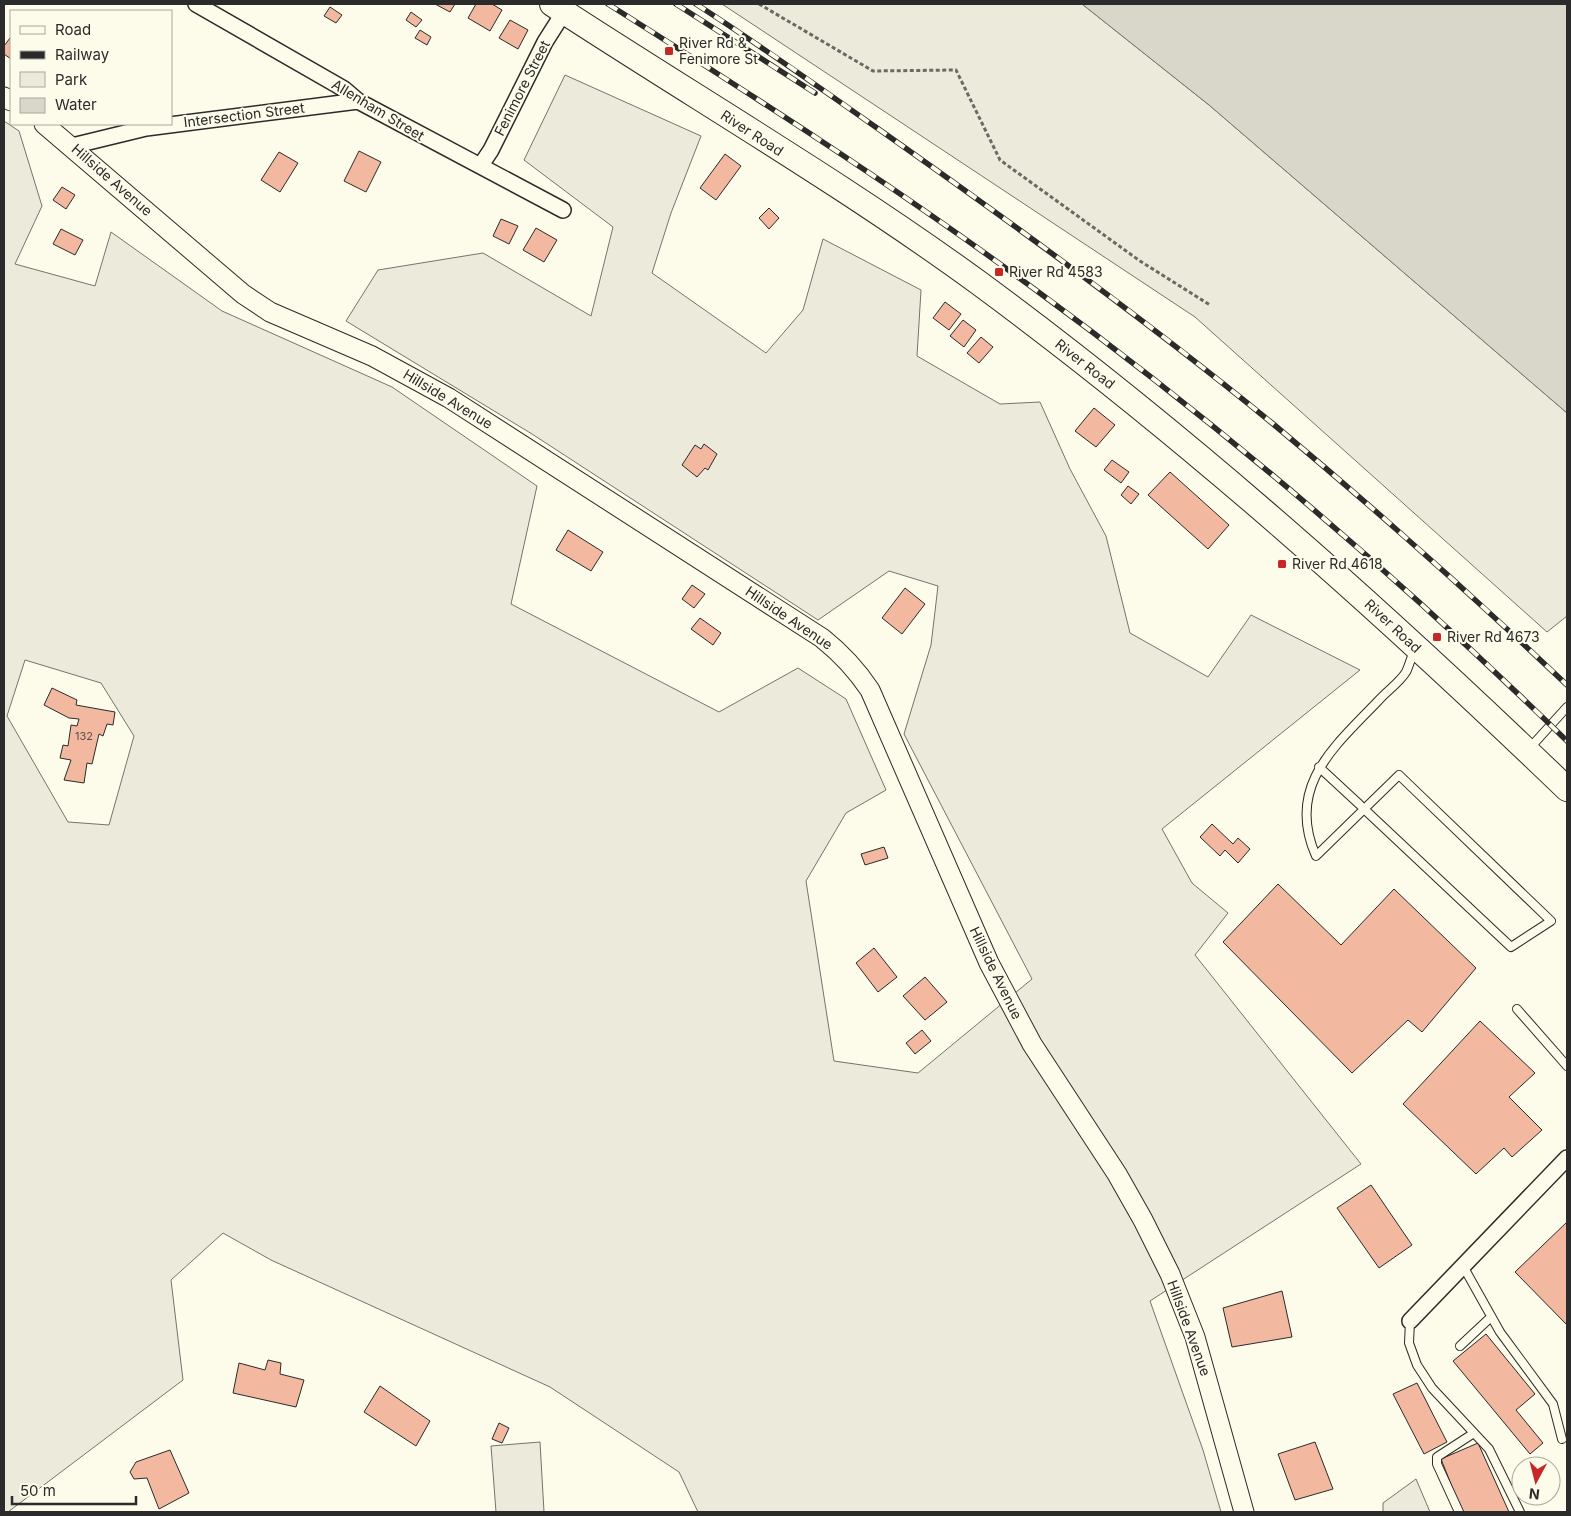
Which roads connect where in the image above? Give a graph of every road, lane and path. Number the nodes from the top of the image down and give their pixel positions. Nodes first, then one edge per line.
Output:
1 (196, 4) edge
2 (759, 4) edge
3 (558, 8) edge
4 (358, 101) junction
5 (45, 125) edge
6 (170, 125) edge
7 (172, 125) edge
8 (72, 146) junction
9 (481, 165) junction
10 (563, 210) dead end
11 (1210, 305) dead end
12 (1416, 647) junction
13 (1567, 707) edge
14 (1528, 751) junction
15 (1319, 767) junction
16 (1567, 789) edge
17 (1363, 808) junction
18 (1517, 1009) dead end
19 (1567, 1066) edge
20 (1567, 1158) edge
21 (1463, 1266) junction
22 (1492, 1317) junction
23 (1410, 1321) joint
24 (1460, 1346) dead end
25 (1474, 1433) junction
26 (1562, 1439) dead end
27 (1244, 1512) edge
28 (1459, 1512) edge
29 (1520, 1512) edge

1 - 4 street, Allenham Street
2 - 11 path
3 - 9 street, Fenimore Street
3 - 12 main road, River Road
4 - 7 street, Intersection Street
4 - 9 street, Allenham Street
5 - 8 street, Hillside Avenue
6 - 8 street, Intersection Street
8 - 27 street, Hillside Avenue
9 - 10 street, Allenham Street
12 - 14 main road, River Road
12 - 15 lane
13 - 14 lane
14 - 16 main road, River Road
15 - 17 lane
15 - 17 lane
17 - 17 lane
18 - 19 lane
20 - 21 street
21 - 22 lane
21 - 23 street
22 - 24 lane
22 - 26 lane
23 - 25 lane
25 - 28 lane
25 - 29 lane

